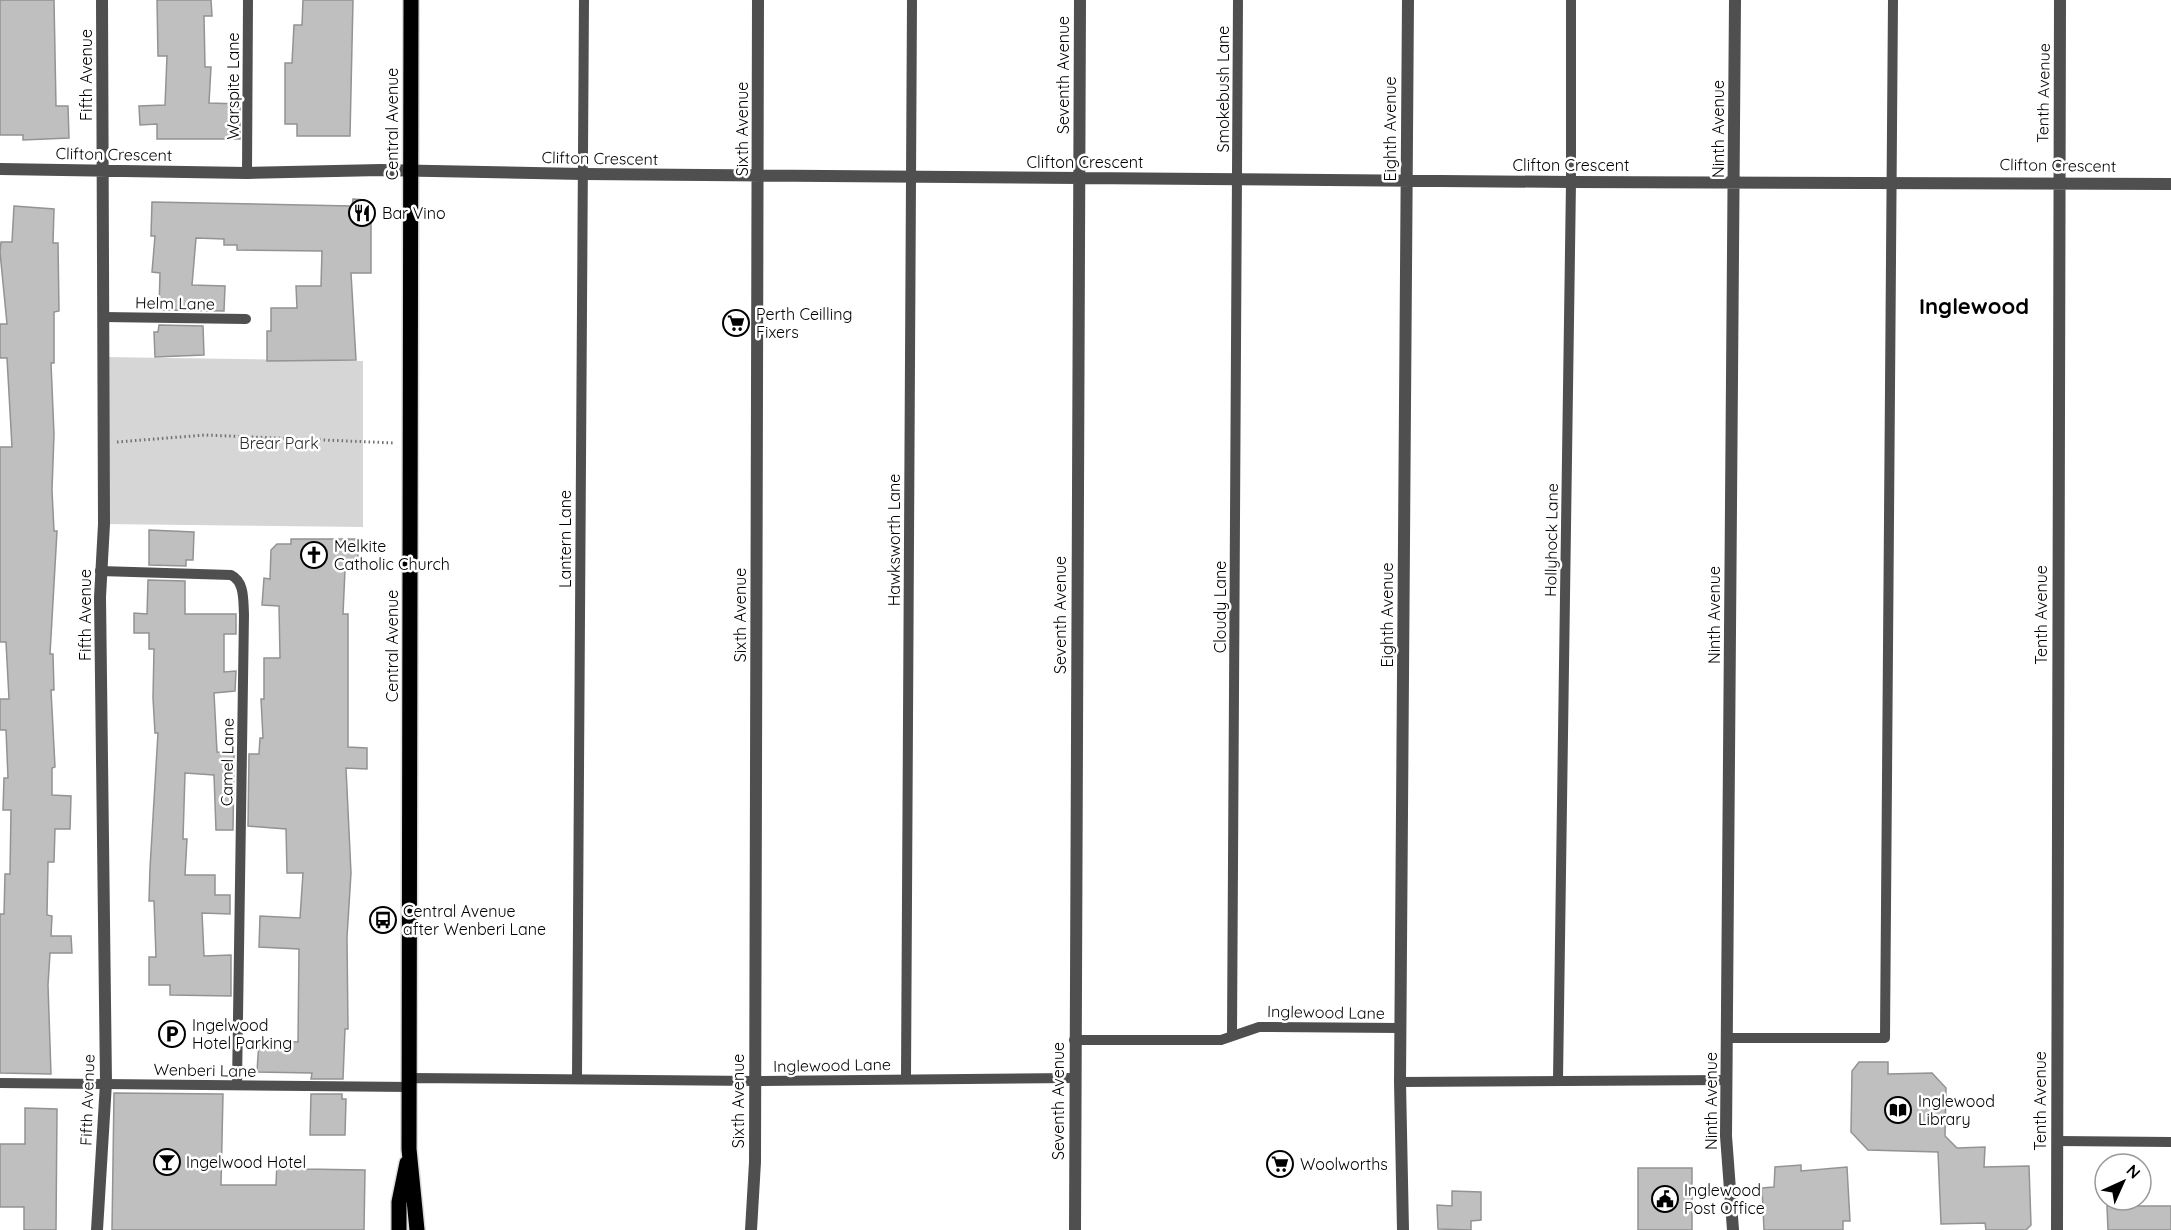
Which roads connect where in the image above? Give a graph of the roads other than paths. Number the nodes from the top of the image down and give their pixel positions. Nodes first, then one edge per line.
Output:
1 (102, 0) edge
2 (248, 0) edge
3 (411, 0) edge
4 (584, 0) edge
5 (758, 0) edge
6 (912, 0) edge
7 (1080, 0) edge
8 (1238, 0) edge
9 (1408, 0) edge
10 (1571, 0) edge
11 (1735, 0) edge
12 (1893, 0) edge
13 (2060, 0) edge
14 (0, 170) edge
15 (103, 171) junction
16 (410, 172) junction
17 (247, 173) junction
18 (583, 174) junction
19 (759, 176) junction
20 (910, 177) junction
21 (1079, 178) junction
22 (1237, 179) junction
23 (1406, 180) junction
24 (1891, 181) junction
25 (2058, 181) junction
26 (1571, 182) junction
27 (1734, 182) junction
28 (2171, 184) edge
29 (104, 316) junction
30 (246, 319) dead end
31 (100, 571) junction
32 (1400, 1028) junction
33 (1232, 1035) junction
34 (1728, 1038) junction
35 (1074, 1040) junction
36 (576, 1078) junction
37 (1074, 1078) junction
38 (906, 1079) junction
39 (1558, 1080) junction
40 (1727, 1080) junction
41 (755, 1081) junction
42 (1400, 1082) junction
43 (0, 1083) edge
44 (106, 1083) junction
45 (410, 1083) junction
46 (237, 1085) junction
47 (2057, 1141) junction
48 (2171, 1142) edge
49 (409, 1149) junction
50 (97, 1230) edge
51 (399, 1230) edge
52 (417, 1230) edge
53 (751, 1230) edge
54 (1075, 1230) edge
55 (1403, 1230) edge
56 (1733, 1230) edge
57 (2057, 1230) edge

1 - 15 street, Fifth Avenue
2 - 17 lane, Warspite Lane
3 - 16 main road, Central Avenue
4 - 18 lane, Lantern Lane
5 - 19 street, Sixth Avenue
6 - 20 lane, Hawksworth Lane
7 - 21 street, Seventh Avenue
8 - 22 lane, Smokebush Lane
9 - 23 street, Eighth Avenue
10 - 26 lane, Hollyhock Lane
11 - 27 street, Ninth Avenue
12 - 24 lane
13 - 25 street, Tenth Avenue
14 - 15 street, Clifton Crescent
15 - 17 street, Clifton Crescent
15 - 29 street, Fifth Avenue
16 - 17 street, Clifton Crescent
16 - 18 street, Clifton Crescent
16 - 45 main road, Central Avenue
18 - 19 street, Clifton Crescent
18 - 36 lane, Lantern Lane
19 - 20 street, Clifton Crescent
19 - 41 street, Sixth Avenue
20 - 21 street, Clifton Crescent
20 - 38 lane, Hawksworth Lane
21 - 22 street, Clifton Crescent
21 - 35 street, Seventh Avenue
22 - 23 street, Clifton Crescent
22 - 33 lane, Cloudy Lane
23 - 26 street, Clifton Crescent
23 - 32 street, Eighth Avenue
24 - 25 street, Clifton Crescent
24 - 27 street, Clifton Crescent
24 - 34 lane
25 - 28 street, Clifton Crescent
25 - 47 street, Tenth Avenue
26 - 27 street, Clifton Crescent
26 - 39 lane, Hollyhock Lane
27 - 34 street, Ninth Avenue
29 - 30 lane, Helm Lane
29 - 31 street, Fifth Avenue
31 - 44 street, Fifth Avenue
31 - 46 lane, Camel Lane
32 - 33 lane, Inglewood Lane
32 - 42 street, Eighth Avenue
33 - 35 lane, Inglewood Lane
34 - 40 street, Ninth Avenue
35 - 37 street, Seventh Avenue
36 - 41 lane, Inglewood Lane
36 - 45 lane, Inglewood Lane
37 - 38 lane, Inglewood Lane
37 - 54 street, Seventh Avenue
38 - 41 lane, Inglewood Lane
39 - 40 lane
39 - 42 lane
40 - 56 street, Ninth Avenue
41 - 53 street, Sixth Avenue
42 - 55 street, Eighth Avenue
43 - 44 lane, Wenberi Lane
44 - 46 lane, Wenberi Lane
44 - 50 street, Fifth Avenue
45 - 46 lane, Wenberi Lane
45 - 49 main road, Central Avenue
47 - 48 lane
47 - 57 street, Tenth Avenue
49 - 51 main road, Central Avenue
49 - 52 main road, Central Avenue

